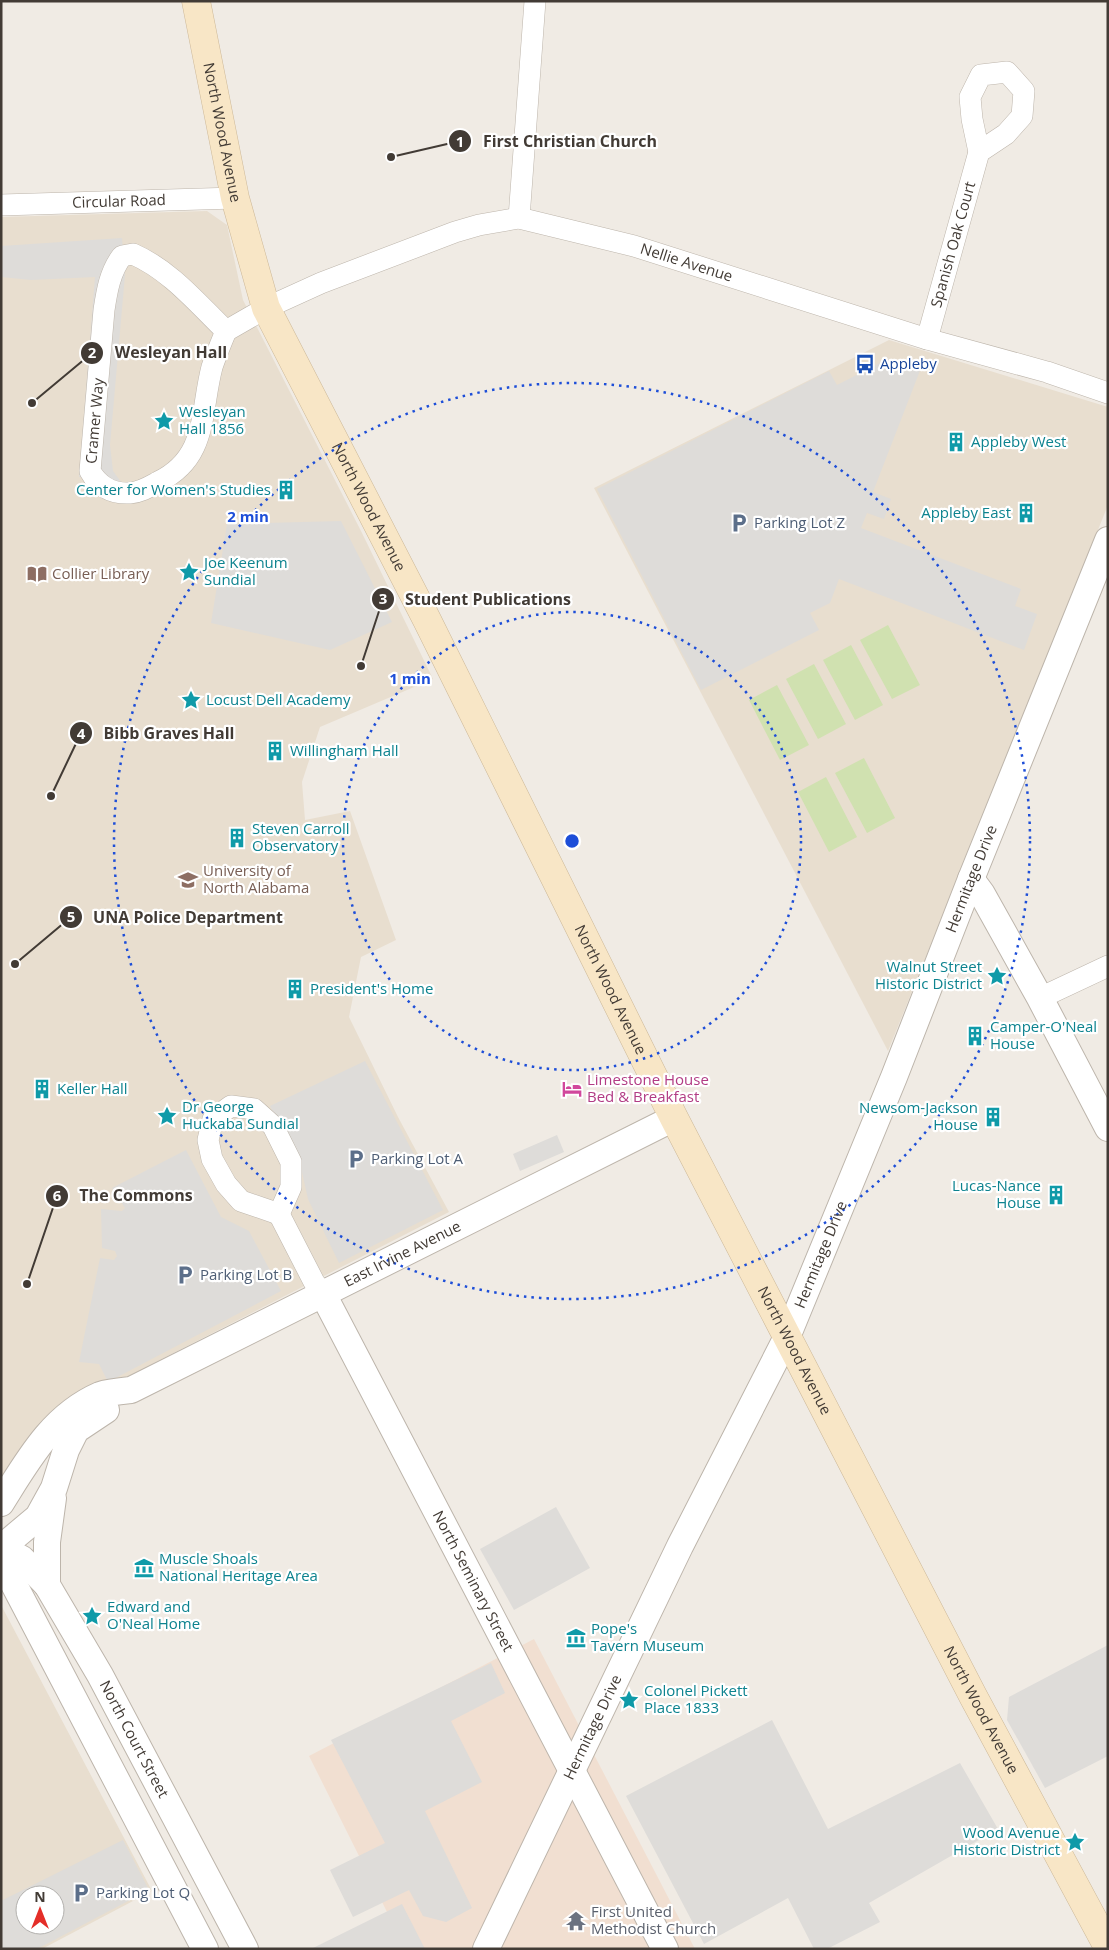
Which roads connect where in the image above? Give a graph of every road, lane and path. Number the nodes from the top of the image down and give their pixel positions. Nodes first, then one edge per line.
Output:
1 (196, 1) edge
2 (535, 1) edge
3 (979, 152) dead end
4 (235, 198) junction
5 (1, 205) edge
6 (519, 218) junction
7 (266, 308) junction
8 (226, 332) junction
9 (927, 339) junction
10 (1108, 393) edge
11 (1108, 540) edge
12 (971, 879) junction
13 (1108, 966) edge
14 (1040, 998) junction
15 (674, 1118) junction
16 (1108, 1128) edge
17 (278, 1214) junction
18 (323, 1294) junction
19 (787, 1337) junction
20 (131, 1390) junction
21 (54, 1488) junction
22 (1, 1503) edge
23 (2, 1548) edge
24 (47, 1584) junction
25 (100, 1675) junction
26 (70, 1692) junction
27 (573, 1770) junction
28 (1108, 1947) edge
29 (205, 1949) edge
30 (245, 1949) edge
31 (486, 1949) edge
32 (665, 1949) edge

1 - 4 main road, North Wood Avenue
2 - 6 street
3 - 9 street, Spanish Oak Court
4 - 5 street, Circular Road
4 - 7 main road, North Wood Avenue
6 - 7 street, Nellie Avenue
6 - 9 street, Nellie Avenue
7 - 8 street
7 - 15 main road, North Wood Avenue
8 - 8 street, Cramer Way
9 - 10 street, Nellie Avenue
11 - 12 street, Hermitage Drive
12 - 14 street
12 - 19 street, Hermitage Drive
13 - 14 street
14 - 16 street
15 - 18 street, East Irvine Avenue
15 - 19 main road, North Wood Avenue
17 - 17 street
17 - 18 street, North Seminary Street
18 - 20 street, East Irvine Avenue
18 - 27 street, North Seminary Street
19 - 27 street, Hermitage Drive
19 - 28 main road, North Wood Avenue
20 - 21 street, East Irvine Avenue
20 - 22 street, East Irvine Avenue
21 - 23 street, East Irvine Avenue
21 - 24 street
23 - 24 street, North Court Street
23 - 26 street
24 - 25 street, North Court Street
25 - 26 street
25 - 30 street, North Court Street
26 - 29 street
27 - 31 street, Hermitage Drive
27 - 32 street, North Seminary Street

